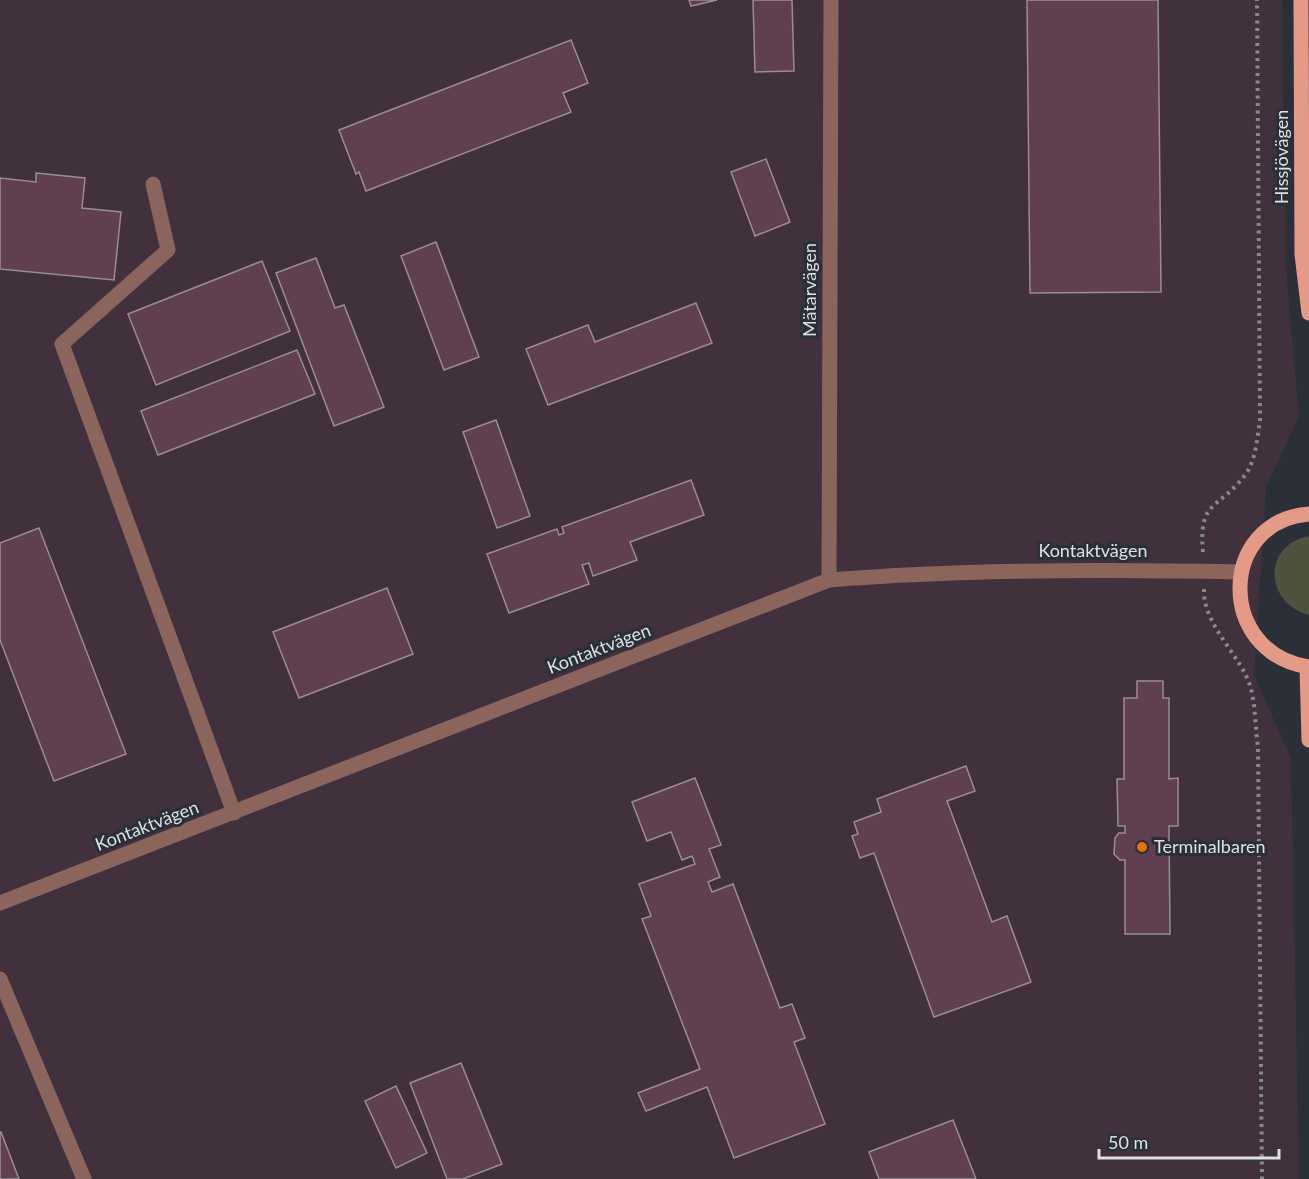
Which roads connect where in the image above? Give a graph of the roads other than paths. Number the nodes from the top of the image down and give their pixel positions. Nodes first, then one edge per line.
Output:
1 (831, 0) edge
2 (1300, 0) edge
3 (153, 184) dead end
4 (1309, 314) edge
5 (1309, 514) edge
6 (1240, 572) junction
7 (829, 580) junction
8 (1308, 667) edge
9 (1309, 740) edge
10 (234, 813) junction
11 (0, 903) edge
12 (0, 979) edge
13 (84, 1179) edge

1 - 7 street, Mätarvägen
2 - 4 main road, Hissjövägen
3 - 10 street
5 - 6 main road
6 - 7 street, Kontaktvägen
6 - 8 main road
7 - 10 street, Kontaktvägen
8 - 9 main road
10 - 11 street, Kontaktvägen
12 - 13 street

